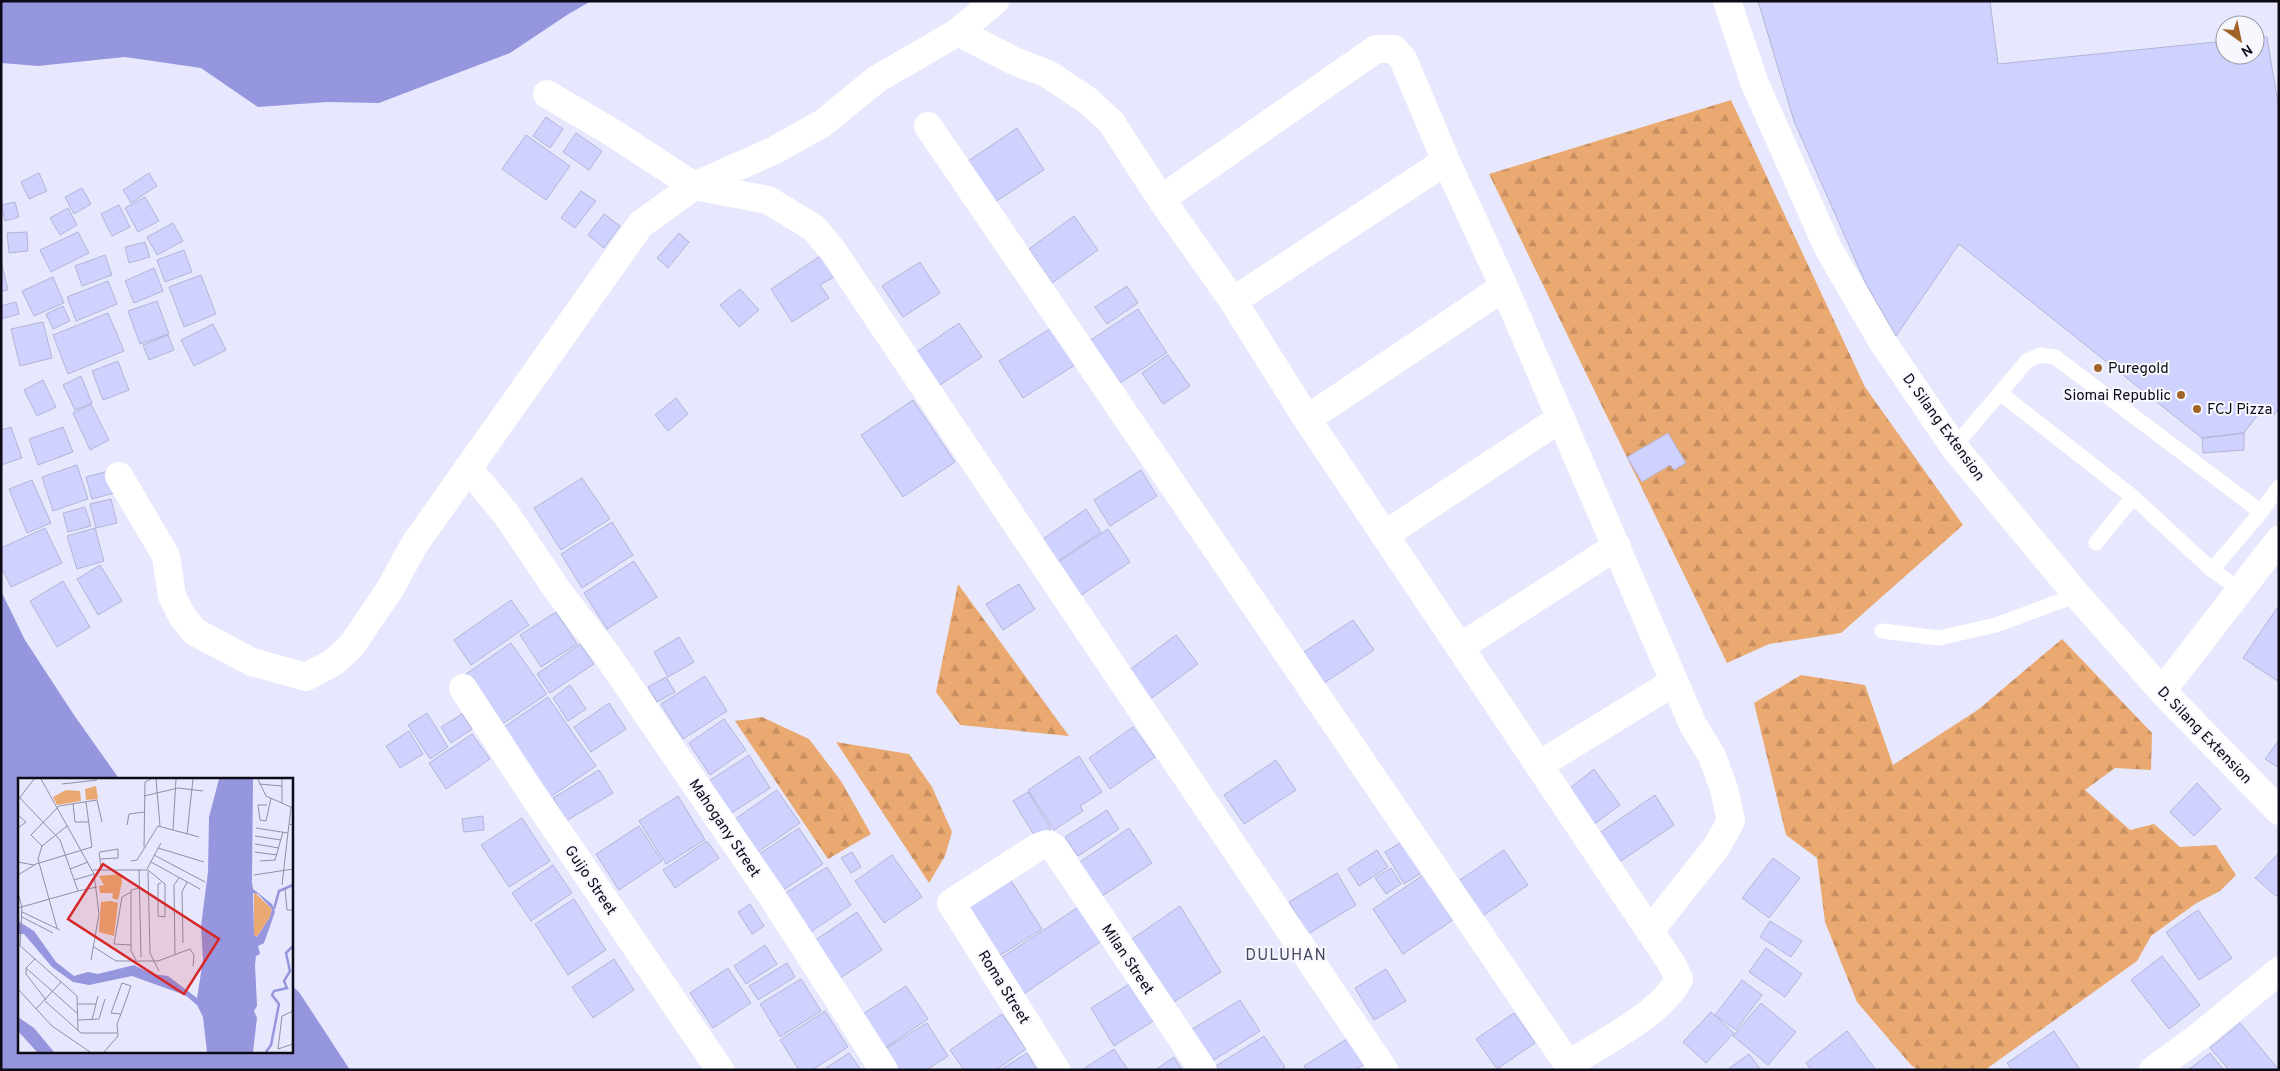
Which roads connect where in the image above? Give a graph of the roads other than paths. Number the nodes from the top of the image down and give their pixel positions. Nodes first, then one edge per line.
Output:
1 (995, 1) edge
2 (1727, 1) edge
3 (958, 32) junction
4 (547, 94) dead end
5 (928, 126) dead end
6 (1446, 161) junction
7 (694, 186) junction
8 (1161, 199) junction
9 (1504, 286) junction
10 (1233, 301) junction
11 (2000, 393) junction
12 (1561, 418) junction
13 (1307, 419) junction
14 (1954, 447) junction
15 (468, 468) junction
16 (119, 476) dead end
17 (2279, 487) edge
18 (2133, 497) junction
19 (2261, 512) junction
20 (1386, 534) junction
21 (2279, 540) edge
22 (2096, 543) dead end
23 (1617, 546) junction
24 (2212, 570) junction
25 (2240, 590) junction
26 (2077, 595) junction
27 (1882, 631) dead end
28 (1460, 647) junction
29 (1674, 682) junction
30 (463, 688) dead end
31 (2162, 691) junction
32 (1539, 765) junction
33 (2279, 811) edge
34 (1054, 848) joint
35 (1650, 931) junction
36 (2277, 977) edge
37 (1570, 1067) edge
38 (720, 1070) edge
39 (884, 1070) edge
40 (1056, 1070) edge
41 (1202, 1070) edge
42 (1384, 1070) edge
43 (2154, 1070) edge

1 - 3 street
2 - 14 street, D. Silang Extension
3 - 7 street
3 - 8 street
4 - 7 street
5 - 37 street
6 - 8 street
6 - 9 street
6 - 10 street
7 - 15 street
7 - 42 street
8 - 10 street
9 - 12 street
9 - 13 street
10 - 13 street
11 - 14 lane
11 - 18 lane
11 - 19 lane
12 - 20 street
12 - 23 street
13 - 20 street
14 - 26 street, D. Silang Extension
15 - 16 street
15 - 39 street, Mahogany Street
17 - 19 lane
18 - 22 lane
18 - 24 lane
19 - 24 lane
20 - 28 street
21 - 25 street
23 - 28 street
23 - 29 street
24 - 25 lane
25 - 31 street
26 - 27 lane
26 - 31 street, D. Silang Extension
28 - 32 street
29 - 32 street
29 - 35 street
30 - 38 street, Guijo Street
31 - 33 street, D. Silang Extension
32 - 35 street
34 - 40 street, Roma Street
34 - 41 street, Milan Street
35 - 37 street
36 - 43 street

